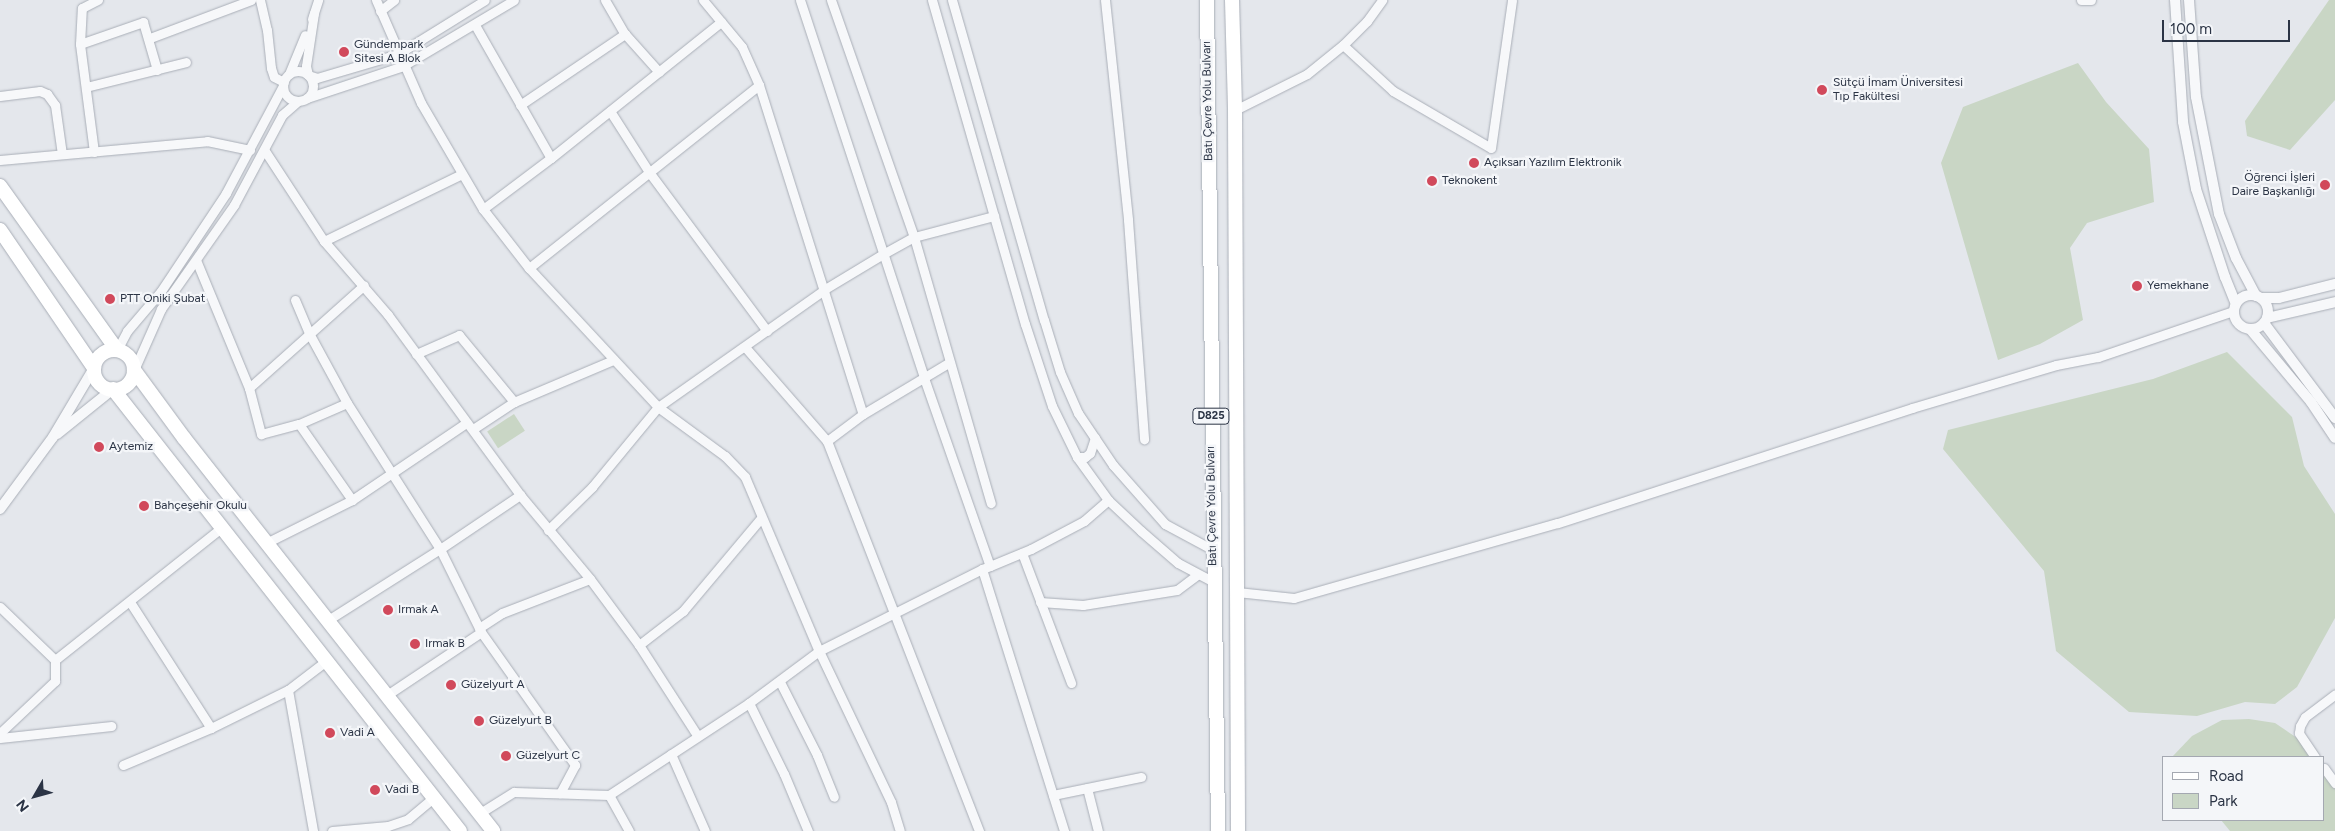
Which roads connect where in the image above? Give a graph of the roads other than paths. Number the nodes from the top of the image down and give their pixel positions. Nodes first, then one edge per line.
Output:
1 (98, 0) edge
2 (251, 0) edge
3 (260, 0) edge
4 (318, 0) edge
5 (376, 0) edge
6 (394, 0) edge
7 (485, 0) edge
8 (514, 0) edge
9 (605, 0) edge
10 (703, 0) edge
11 (800, 0) edge
12 (831, 0) edge
13 (932, 0) edge
14 (952, 0) edge
15 (1105, 0) edge
16 (1207, 0) edge
17 (1232, 0) edge
18 (1382, 0) edge
19 (1512, 0) edge
20 (2081, 0) edge
21 (2090, 0) edge
22 (2175, 0) edge
23 (2189, 0) edge
24 (380, 11) junction
25 (314, 13) junction
26 (721, 22) junction
27 (475, 26) junction
28 (625, 34) junction
29 (150, 38) junction
30 (80, 44) junction
31 (1343, 45) junction
32 (398, 54) junction
33 (186, 62) dead end
34 (403, 66) junction
35 (157, 70) junction
36 (659, 72) junction
37 (308, 75) junction
38 (285, 81) junction
39 (759, 85) junction
40 (86, 87) junction
41 (0, 96) edge
42 (303, 99) junction
43 (520, 105) junction
44 (1235, 110) junction
45 (610, 111) junction
46 (250, 150) junction
47 (265, 151) junction
48 (94, 152) junction
49 (62, 154) junction
50 (551, 158) junction
51 (0, 160) edge
52 (649, 172) junction
53 (462, 174) junction
54 (0, 186) edge
55 (483, 210) junction
56 (994, 216) junction
57 (0, 230) edge
58 (914, 237) junction
59 (324, 241) junction
60 (883, 254) junction
61 (196, 260) junction
62 (529, 268) junction
63 (2335, 284) edge
64 (364, 285) junction
65 (825, 289) junction
66 (2258, 297) junction
67 (295, 300) dead end
68 (2335, 302) edge
69 (2235, 308) junction
70 (2266, 320) junction
71 (2250, 329) junction
72 (767, 332) junction
73 (310, 335) junction
74 (745, 347) junction
75 (117, 350) junction
76 (416, 354) junction
77 (613, 360) junction
78 (950, 362) junction
79 (94, 368) junction
80 (134, 370) junction
81 (924, 378) junction
82 (249, 388) junction
83 (113, 390) junction
84 (514, 402) junction
85 (347, 403) junction
86 (658, 407) junction
87 (863, 414) junction
88 (2335, 418) edge
89 (298, 424) junction
90 (469, 426) junction
91 (53, 437) junction
92 (1095, 438) junction
93 (2335, 438) edge
94 (1144, 439) dead end
95 (827, 441) junction
96 (1076, 457) junction
97 (391, 472) junction
98 (520, 494) junction
99 (352, 500) junction
100 (1108, 500) junction
101 (991, 503) dead end
102 (1, 507) edge
103 (761, 518) junction
104 (222, 528) junction
105 (548, 530) junction
106 (268, 542) junction
107 (440, 550) junction
108 (1213, 550) junction
109 (1022, 553) junction
110 (986, 567) junction
111 (1198, 574) junction
112 (590, 579) junction
113 (1213, 582) junction
114 (1237, 592) junction
115 (130, 602) junction
116 (1040, 602) junction
117 (0, 607) edge
118 (894, 612) junction
119 (328, 620) junction
120 (480, 630) junction
121 (639, 645) junction
122 (818, 651) junction
123 (55, 660) junction
124 (326, 661) junction
125 (780, 682) junction
126 (1071, 683) dead end
127 (288, 690) junction
128 (2335, 694) edge
129 (387, 695) junction
130 (749, 703) junction
131 (111, 726) dead end
132 (211, 728) junction
133 (0, 733) edge
134 (697, 735) junction
135 (0, 738) edge
136 (671, 754) junction
137 (2314, 756) edge
138 (123, 765) dead end
139 (2325, 769) edge
140 (1141, 777) dead end
141 (2335, 782) edge
142 (1087, 788) junction
143 (560, 793) junction
144 (609, 795) junction
145 (1053, 795) junction
146 (834, 797) dead end
147 (433, 798) junction
148 (480, 813) junction
149 (313, 831) edge
150 (332, 831) edge
151 (460, 831) edge
152 (494, 831) edge
153 (629, 831) edge
154 (705, 831) edge
155 (808, 831) edge
156 (900, 831) edge
157 (979, 831) edge
158 (1064, 831) edge
159 (1098, 831) edge
160 (1218, 831) edge
161 (1238, 831) edge

1 - 30 street
2 - 29 street
3 - 38 street
4 - 25 street
5 - 24 street
6 - 24 street
7 - 32 street
8 - 27 street
9 - 28 street
10 - 26 street
11 - 60 street
12 - 58 street
13 - 56 street
14 - 92 street
15 - 94 street
16 - 108 main road, Batı Çevre Yolu Bulvarı / D825
17 - 44 main road, Batı Çevre Yolu Bulvarı / D825
18 - 31 street
19 - 31 street
20 - 21 street
22 - 69 street
23 - 66 street
24 - 32 street
25 - 37 street
25 - 38 street
26 - 36 street
26 - 39 street
27 - 34 street
27 - 43 street
28 - 36 street
28 - 43 street
29 - 30 street
29 - 35 street
30 - 40 street
31 - 44 street
32 - 34 street
32 - 37 street
33 - 35 street
34 - 42 street
34 - 53 street
35 - 40 street
36 - 45 street
37 - 38 street
37 - 42 street
38 - 42 street
38 - 46 street
39 - 52 street
39 - 65 street
40 - 48 street
41 - 49 street
42 - 47 street
43 - 50 street
44 - 114 main road, Batı Çevre Yolu Bulvarı / D825
45 - 50 street
45 - 52 street
46 - 48 street
46 - 75 street
47 - 59 street
47 - 61 street
48 - 49 street
49 - 51 street
50 - 55 street
52 - 62 street
52 - 72 street
53 - 55 street
53 - 59 street
54 - 75 main road
55 - 62 street
56 - 58 street
56 - 96 street
57 - 79 main road
58 - 60 street
58 - 78 street
59 - 64 street
60 - 65 street
60 - 81 street
61 - 80 street
61 - 82 street
62 - 77 street
63 - 66 street
64 - 73 street
64 - 76 street
65 - 72 street
65 - 87 street
66 - 69 street
66 - 70 street
67 - 73 street
68 - 70 street
69 - 71 street
69 - 114 street
70 - 71 street
70 - 88 street
71 - 93 street
72 - 74 street
73 - 82 street
73 - 85 street
74 - 86 street
74 - 95 street
75 - 79 main road
75 - 80 main road
76 - 84 street
76 - 90 street
77 - 84 street
77 - 86 street
78 - 81 street
78 - 101 street
79 - 83 main road
79 - 91 street
80 - 83 main road
80 - 106 main road
81 - 87 street
81 - 110 street
82 - 89 street
83 - 91 street
83 - 104 main road
84 - 90 street
85 - 89 street
85 - 97 street
86 - 103 street
86 - 105 street
87 - 95 street
89 - 99 street
90 - 97 street
90 - 98 street
91 - 102 street
92 - 96 street
92 - 108 street
95 - 118 street
96 - 100 street
97 - 99 street
97 - 107 street
98 - 105 street
98 - 107 street
99 - 106 street
100 - 109 street
100 - 111 street
103 - 121 street
103 - 122 street
104 - 115 street
104 - 124 main road
105 - 112 street
106 - 119 main road
107 - 119 street
107 - 120 street
108 - 113 main road, Batı Çevre Yolu Bulvarı / D825
109 - 110 street
109 - 116 street
110 - 118 street
110 - 145 street
111 - 113 street
111 - 116 street
112 - 120 street
112 - 121 street
113 - 160 main road, Batı Çevre Yolu Bulvarı / D825
114 - 161 main road, Batı Çevre Yolu Bulvarı / D825
115 - 123 street
115 - 132 street
116 - 126 street
117 - 123 street
118 - 122 street
118 - 157 street
119 - 129 main road
120 - 129 street
120 - 143 street
121 - 134 street
122 - 125 street
122 - 156 street
123 - 133 street
124 - 127 street
124 - 147 main road
125 - 130 street
125 - 146 street
127 - 132 street
127 - 149 street
128 - 137 street
129 - 148 main road
130 - 134 street
130 - 155 street
131 - 135 street
132 - 138 street
134 - 136 street
136 - 144 street
136 - 154 street
139 - 141 street
140 - 142 street
142 - 145 street
142 - 159 street
143 - 144 street
143 - 148 street
144 - 153 street
145 - 158 street
147 - 150 street
147 - 151 main road
148 - 152 main road

